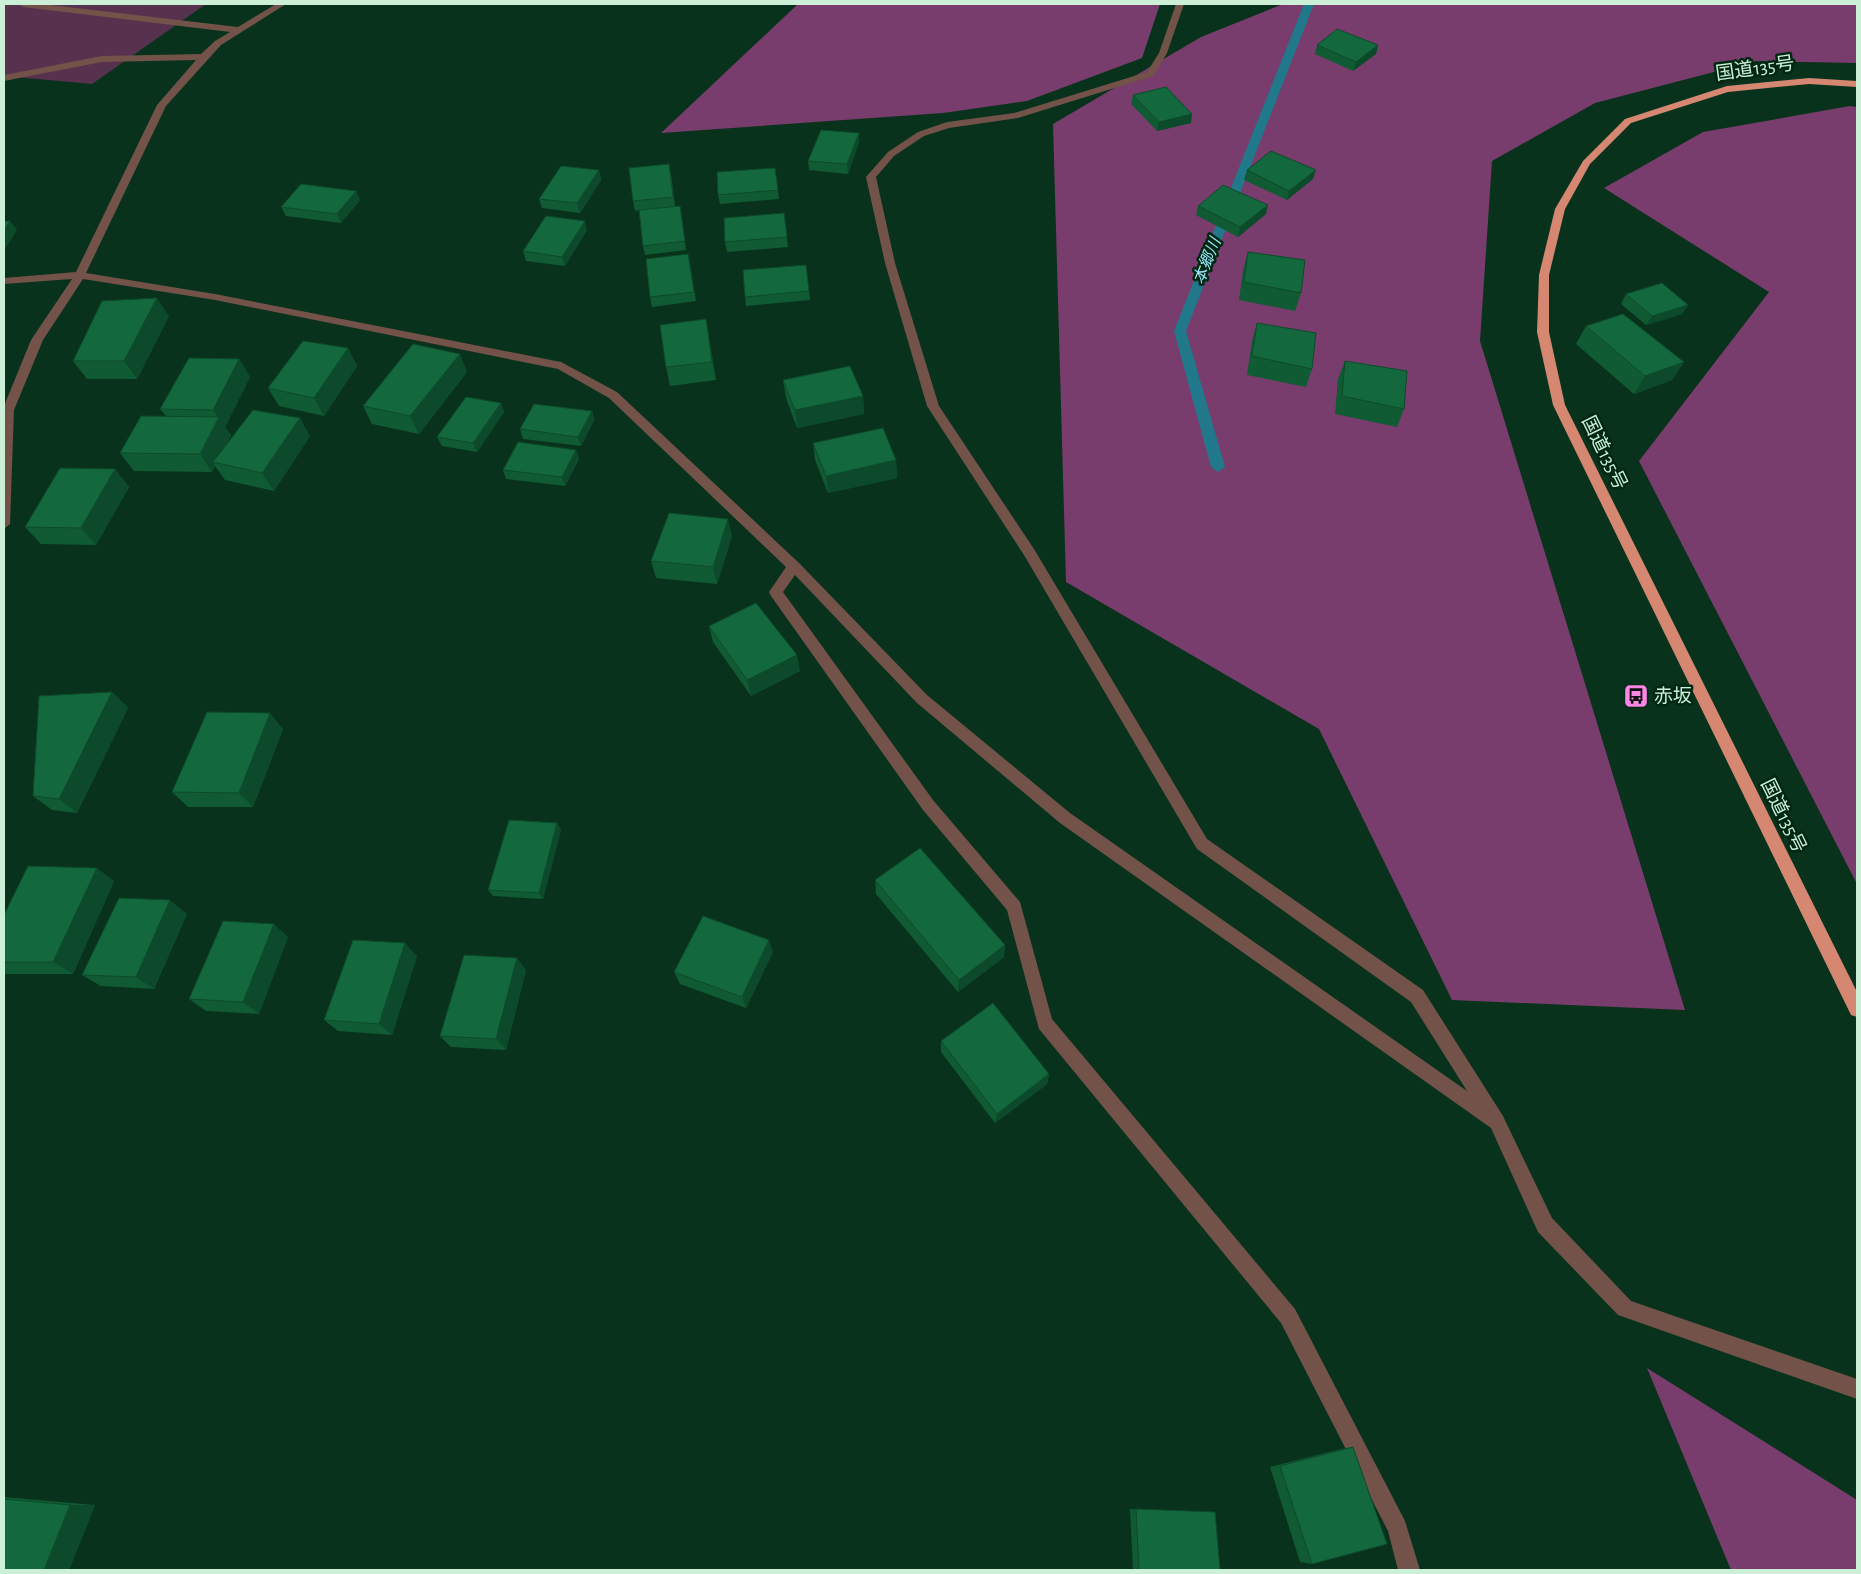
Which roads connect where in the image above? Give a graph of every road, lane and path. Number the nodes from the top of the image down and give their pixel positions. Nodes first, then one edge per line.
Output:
1 (23, 4) edge
2 (282, 4) edge
3 (1180, 4) edge
4 (239, 30) junction
5 (203, 57) junction
6 (4, 78) edge
7 (1857, 84) edge
8 (80, 275) junction
9 (4, 281) edge
10 (4, 524) edge
11 (794, 566) junction
12 (1857, 1008) edge
13 (1497, 1122) junction
14 (1857, 1389) edge
15 (1409, 1570) edge

1 - 4 street
2 - 4 street
3 - 13 street
4 - 5 street
5 - 6 street
5 - 8 street
7 - 12 highway, 国道135号
8 - 9 street
8 - 10 street
8 - 11 street
11 - 13 street
11 - 15 street
13 - 14 street

